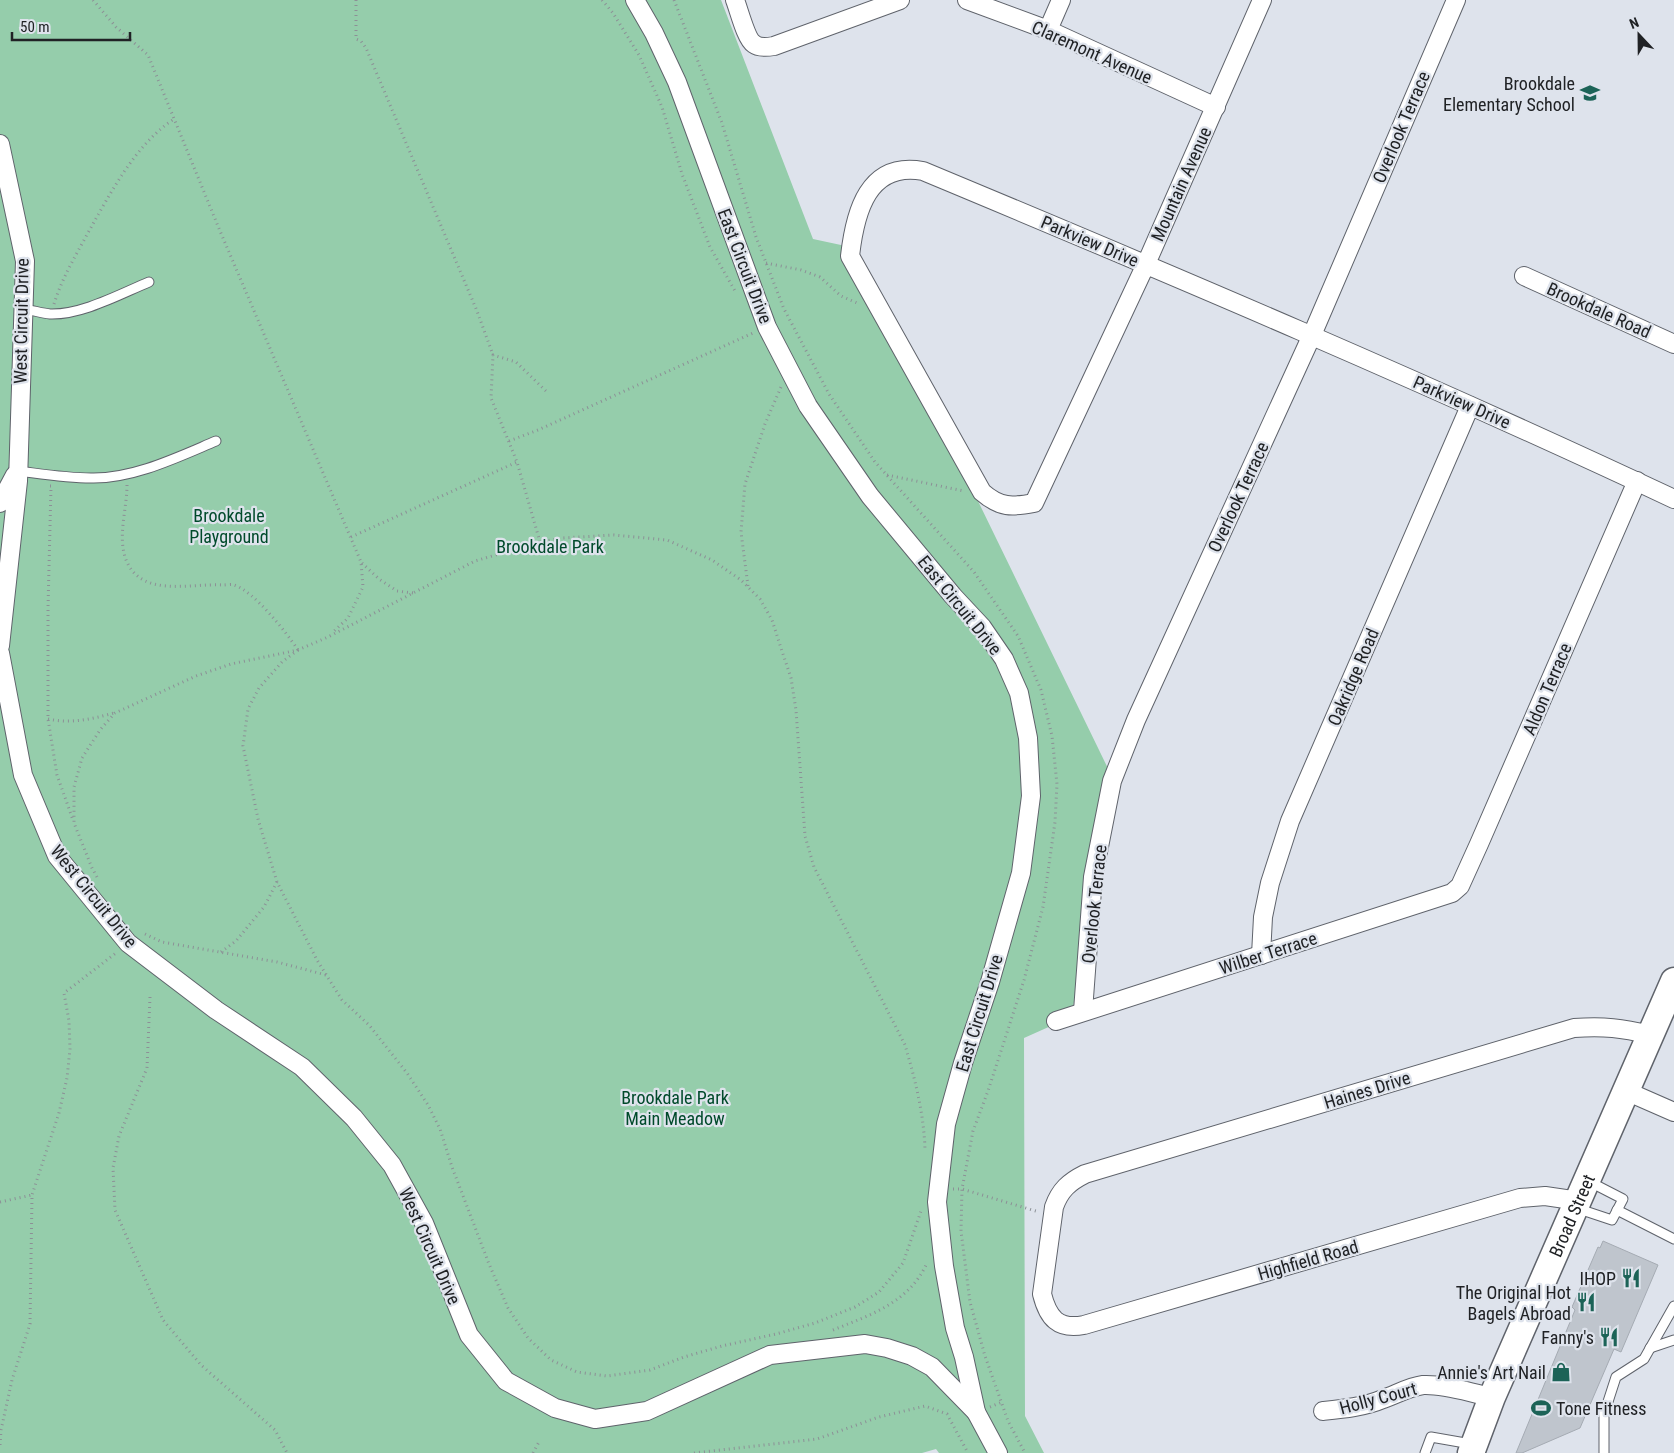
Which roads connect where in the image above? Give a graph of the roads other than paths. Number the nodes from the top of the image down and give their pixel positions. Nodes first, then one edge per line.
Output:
1 (635, 0) edge
2 (735, 0) edge
3 (900, 0) edge
4 (967, 0) edge
5 (1062, 0) edge
6 (1262, 0) edge
7 (1456, 0) edge
8 (1048, 30) junction
9 (1216, 107) junction
10 (0, 144) edge
11 (1146, 264) junction
12 (1524, 276) dead end
13 (149, 282) dead end
14 (23, 309) junction
15 (1312, 335) junction
16 (1674, 344) edge
17 (1470, 406) junction
18 (216, 441) dead end
19 (18, 471) junction
20 (1637, 481) junction
21 (1674, 499) edge
22 (0, 503) edge
23 (1034, 503) joint
24 (0, 646) edge
25 (0, 653) edge
26 (1452, 894) joint
27 (1261, 955) junction
28 (1674, 981) edge
29 (1084, 1011) junction
30 (1056, 1021) dead end
31 (1651, 1035) junction
32 (1626, 1091) junction
33 (1674, 1112) edge
34 (1581, 1197) junction
35 (1618, 1210) junction
36 (1674, 1239) edge
37 (1674, 1306) edge
38 (1046, 1307) joint
39 (1674, 1340) edge
40 (1650, 1348) junction
41 (1492, 1397) junction
42 (1323, 1411) dead end
43 (976, 1412) junction
44 (1473, 1449) edge
45 (998, 1453) edge
46 (1425, 1453) edge
47 (1604, 1453) edge

1 - 43 street, East Circuit Drive
2 - 3 street
4 - 8 street, Claremont Avenue
5 - 8 street
6 - 9 street, Mountain Avenue
7 - 15 street, Overlook Terrace
8 - 9 street, Claremont Avenue
9 - 11 street, Mountain Avenue
10 - 14 street, West Circuit Drive
11 - 15 street, Parkview Drive
11 - 23 street, Mountain Avenue
11 - 23 street, Parkview Drive
12 - 16 street, Brookdale Road
13 - 14 lane
14 - 19 street, West Circuit Drive
15 - 17 street, Parkview Drive
15 - 29 street, Overlook Terrace
17 - 20 street, Parkview Drive
17 - 27 street, Oakridge Road
18 - 19 lane
19 - 22 street, West Circuit Drive
19 - 24 street, West Circuit Drive
20 - 21 street, Parkview Drive
20 - 26 street, Aldon Terrace
25 - 43 street, West Circuit Drive
26 - 27 street, Wilber Terrace
27 - 29 street, Wilber Terrace
28 - 31 main road, Broad Street
29 - 30 street, Wilber Terrace
31 - 32 main road, Broad Street
31 - 38 street, Haines Drive
32 - 33 street
32 - 34 main road, Broad Street
34 - 35 lane
34 - 35 lane
34 - 38 street, Highfield Road
34 - 41 main road, Broad Street
35 - 36 lane
37 - 40 lane
39 - 40 lane
40 - 47 lane
41 - 42 street, Holly Court
41 - 44 main road, Broad Street
43 - 45 street
44 - 46 lane

